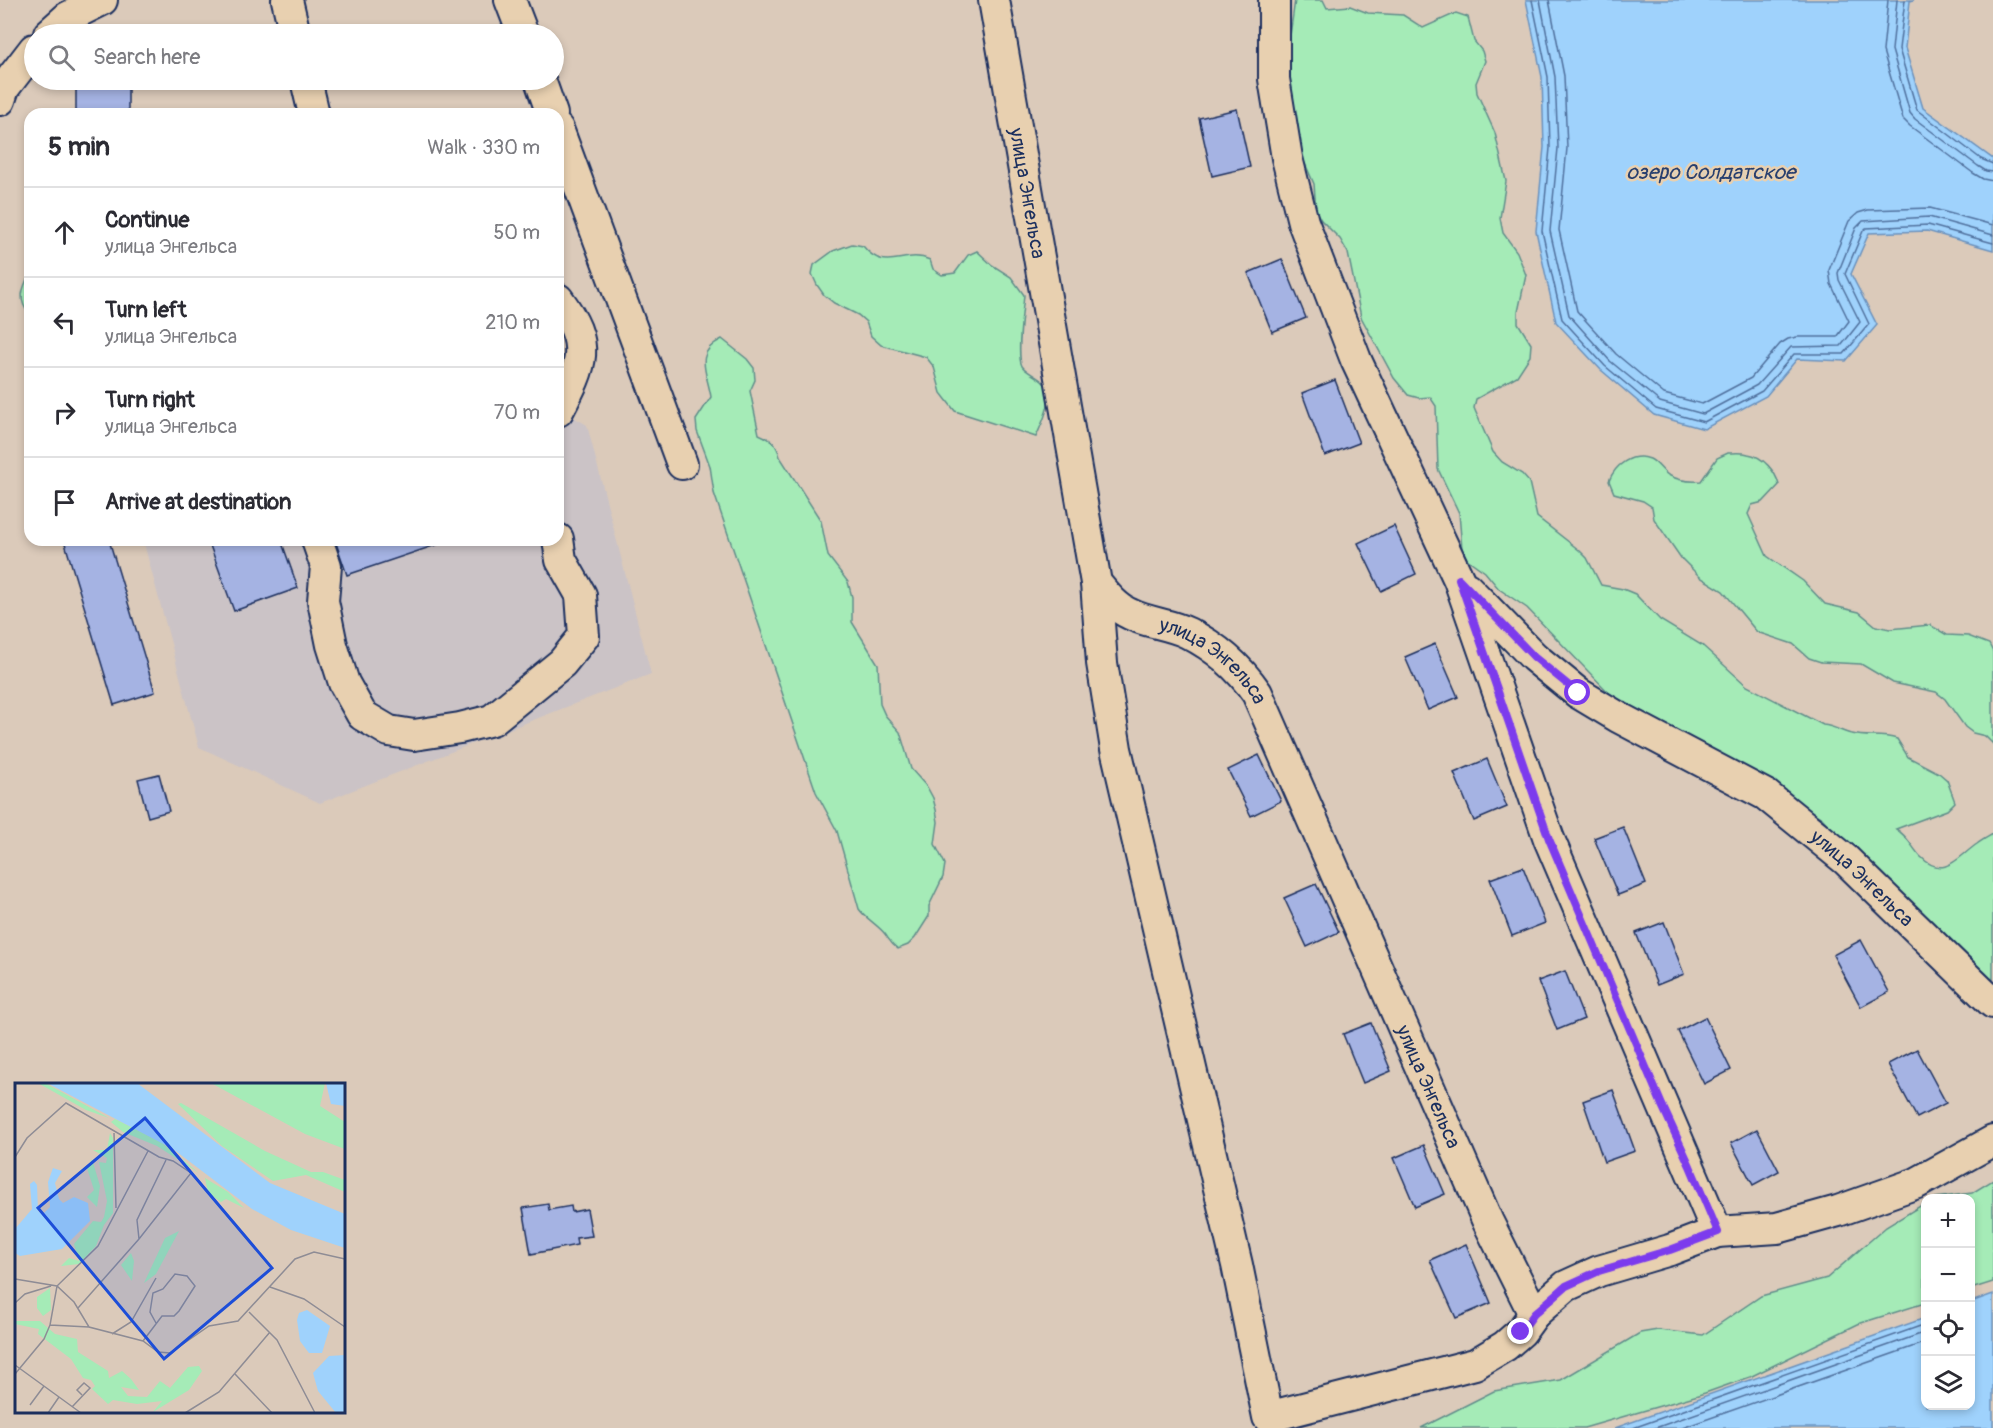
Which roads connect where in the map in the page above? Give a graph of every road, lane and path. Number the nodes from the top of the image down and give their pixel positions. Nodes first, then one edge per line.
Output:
1 (102, 0) edge
2 (287, 0) edge
3 (510, 0) edge
4 (994, 0) edge
5 (1274, 0) edge
6 (60, 24) edge
7 (293, 24) edge
8 (519, 24) edge
9 (24, 62) edge
10 (308, 90) edge
11 (544, 90) edge
12 (0, 100) edge
13 (313, 108) edge
14 (550, 108) edge
15 (564, 145) edge
16 (564, 307) edge
17 (564, 399) edge
18 (682, 464) dead end
19 (318, 546) edge
20 (559, 546) edge
21 (1459, 579) junction
22 (1096, 583) junction
23 (1993, 1003) edge
24 (1993, 1141) edge
25 (1718, 1232) junction
26 (1534, 1314) junction

1 - 6 street
2 - 7 street
3 - 8 street
4 - 22 street, улица Энгельса
5 - 21 street, улица Энгельса
9 - 12 street
10 - 13 street
11 - 14 street
15 - 18 street
16 - 17 street
19 - 20 street
21 - 23 street, улица Энгельса
21 - 25 street, улица Энгельса
22 - 26 street, улица Энгельса
22 - 26 street
24 - 25 street
25 - 26 street

